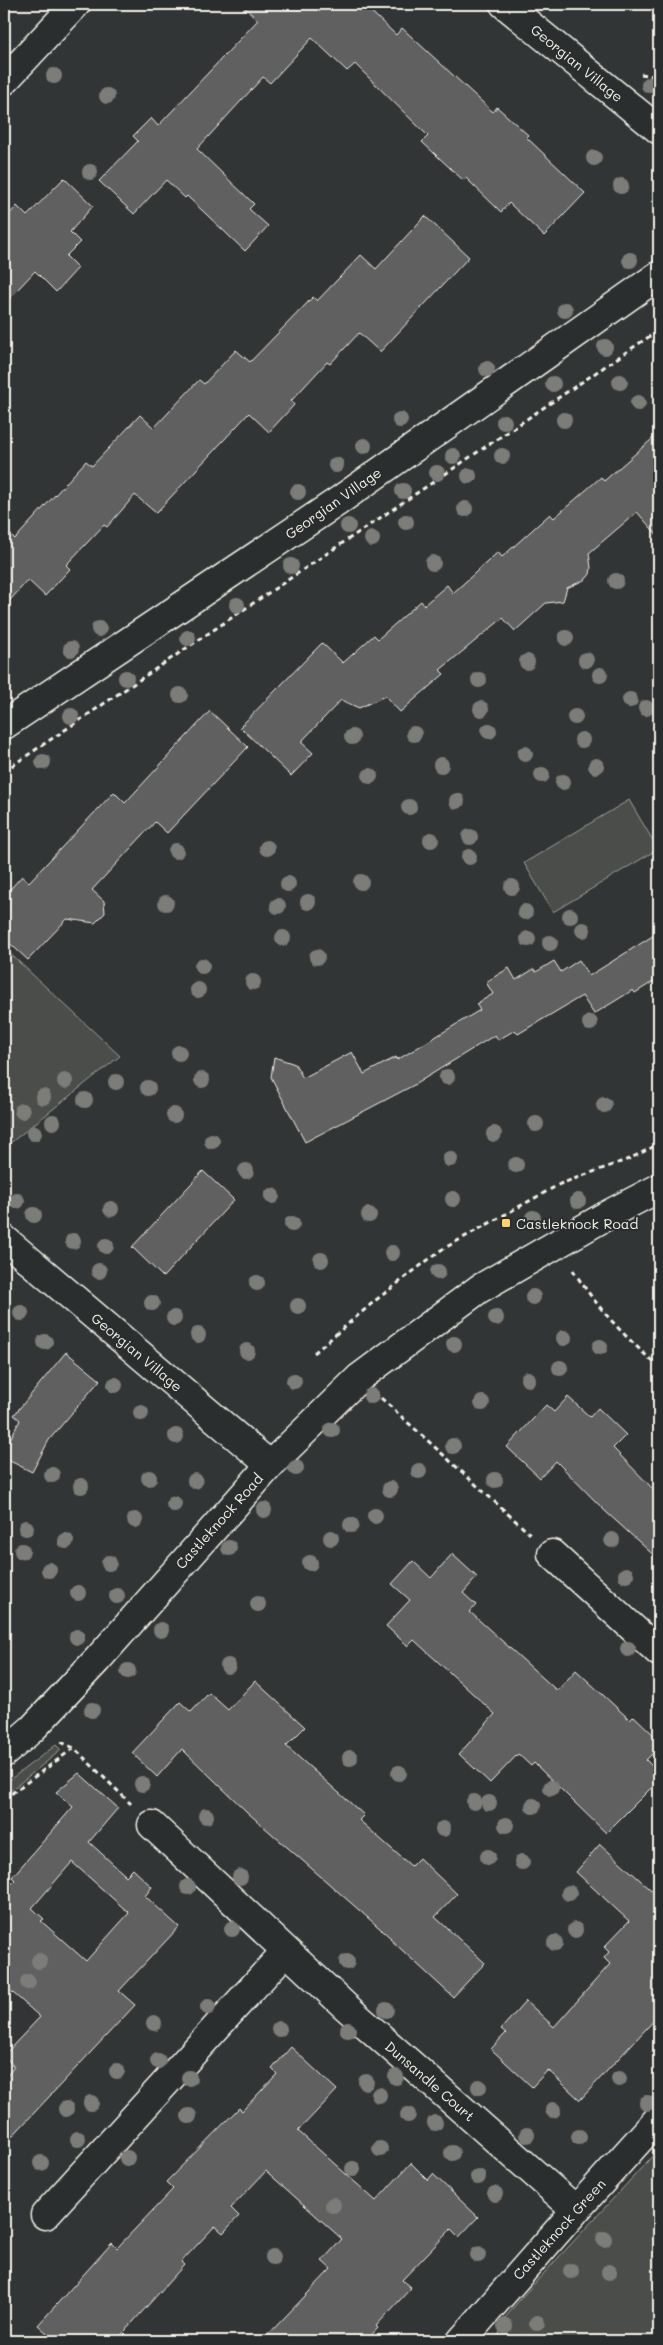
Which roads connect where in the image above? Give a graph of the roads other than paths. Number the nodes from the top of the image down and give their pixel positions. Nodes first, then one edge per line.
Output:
1 (76, 4) edge
2 (504, 4) edge
3 (4, 81) edge
4 (656, 123) edge
5 (659, 275) edge
6 (4, 724) edge
7 (659, 1188) edge
8 (4, 1239) edge
9 (270, 1465) junction
10 (552, 1554) road end
11 (659, 1652) edge
12 (4, 1753) edge
13 (144, 1816) road end
14 (286, 1951) junction
15 (659, 2118) edge
16 (576, 2210) junction
17 (45, 2215) dead end
18 (461, 2341) edge

1 - 3 street
2 - 4 street, Georgian Village
5 - 6 street, Georgian Village
7 - 9 street, Castleknock Road
8 - 9 street, Georgian Village
9 - 12 street, Castleknock Road
10 - 11 street
13 - 14 street, Dunsandle Court
14 - 16 street, Dunsandle Court
14 - 17 street
15 - 16 street, Castleknock Green
16 - 18 street, Castleknock Green

